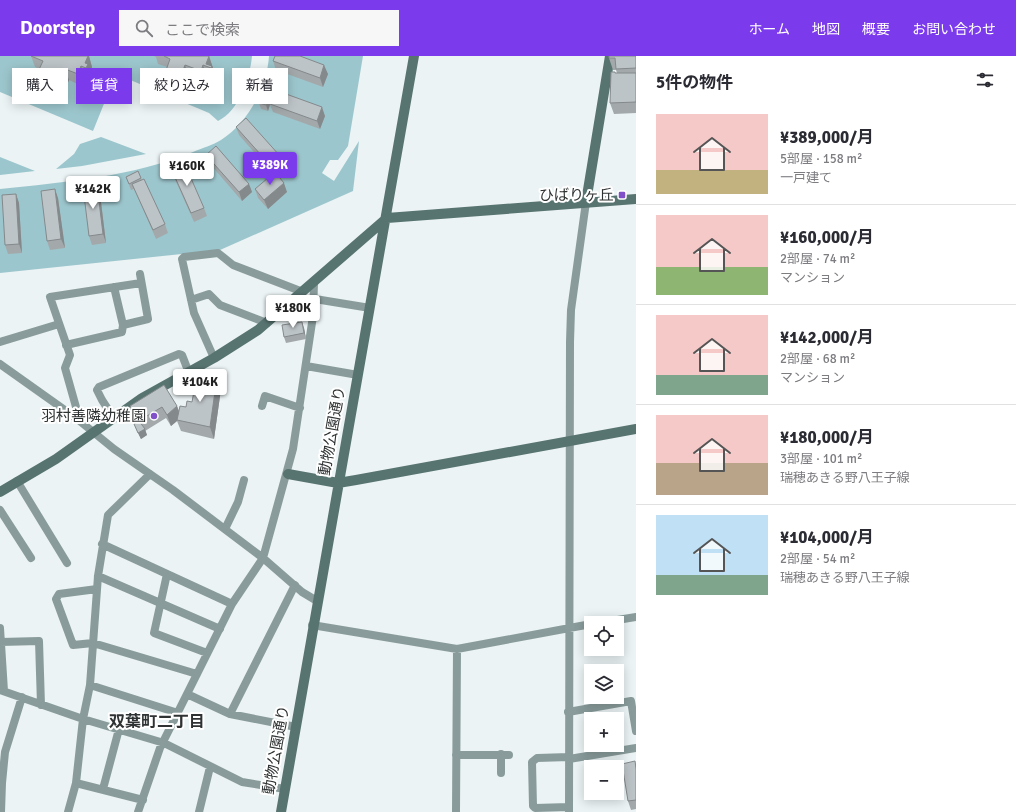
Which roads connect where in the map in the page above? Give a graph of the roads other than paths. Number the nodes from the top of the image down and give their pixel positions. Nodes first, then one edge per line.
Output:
1 (414, 56) edge
2 (610, 56) edge
3 (636, 199) edge
4 (586, 202) junction
5 (386, 218) junction
6 (140, 274) dead end
7 (314, 282) junction
8 (141, 283) junction
9 (114, 287) junction
10 (302, 293) junction
11 (191, 300) junction
12 (315, 301) junction
13 (370, 308) junction
14 (267, 323) junction
15 (59, 324) junction
16 (123, 325) junction
17 (0, 342) edge
18 (66, 345) junction
19 (214, 358) junction
20 (1, 366) edge
21 (306, 366) junction
22 (189, 373) junction
23 (358, 375) junction
24 (262, 406) dead end
25 (300, 408) junction
26 (113, 417) junction
27 (76, 418) junction
28 (636, 429) edge
29 (94, 432) junction
30 (570, 441) junction
31 (150, 474) junction
32 (288, 474) junction
33 (244, 480) dead end
34 (17, 481) junction
35 (338, 483) junction
36 (0, 492) edge
37 (0, 510) edge
38 (225, 529) junction
39 (102, 544) junction
40 (31, 558) dead end
41 (263, 558) junction
42 (67, 563) dead end
43 (167, 574) junction
44 (98, 576) junction
45 (295, 585) junction
46 (97, 589) junction
47 (316, 601) junction
48 (160, 604) junction
49 (232, 604) junction
50 (636, 617) edge
51 (624, 619) edge
52 (312, 625) junction
53 (584, 625) edge
54 (0, 628) edge
55 (569, 628) junction
56 (220, 629) junction
57 (1, 642) junction
58 (93, 643) junction
59 (458, 649) junction
60 (207, 653) junction
61 (197, 674) junction
62 (90, 686) junction
63 (2, 691) edge
64 (187, 694) junction
65 (22, 697) junction
66 (41, 705) junction
67 (568, 712) junction
68 (178, 713) junction
69 (230, 714) junction
70 (83, 719) junction
71 (296, 727) junction
72 (119, 728) junction
73 (636, 731) edge
74 (164, 743) junction
75 (636, 748) edge
76 (456, 755) junction
77 (569, 758) junction
78 (210, 767) junction
79 (501, 773) dead end
80 (76, 783) junction
81 (285, 789) junction
82 (103, 790) junction
83 (143, 800) junction
84 (569, 810) edge
85 (1, 812) edge
86 (68, 812) edge
87 (138, 812) edge
88 (199, 812) edge
89 (281, 812) edge
90 (456, 812) edge

1 - 5 street, 動物公園通り
2 - 4 street
3 - 4 street
4 - 5 street
4 - 30 street
5 - 7 street
5 - 13 street, 動物公園通り
6 - 8 street
7 - 10 street
7 - 12 street
8 - 9 street
8 - 16 street
9 - 15 street
9 - 16 street
10 - 11 street
10 - 12 street
10 - 14 street
11 - 14 street
11 - 19 street
12 - 13 street
12 - 21 street
13 - 23 street, 動物公園通り
14 - 19 street
15 - 17 street
15 - 18 street
16 - 18 street
18 - 27 street
19 - 22 street
20 - 27 street
21 - 23 street
21 - 25 street
22 - 26 street
22 - 26 street
23 - 35 street, 動物公園通り
24 - 25 street
25 - 32 street
26 - 29 street
27 - 29 street
28 - 30 street
29 - 31 street
29 - 34 street
30 - 35 street
30 - 55 street
31 - 38 street
31 - 39 street
32 - 35 street
32 - 41 street
33 - 38 street
34 - 36 street
34 - 42 street
35 - 47 street, 動物公園通り
37 - 40 street
38 - 41 street
39 - 43 street
39 - 44 street
41 - 45 street
41 - 49 street
43 - 48 street
43 - 49 street
44 - 46 street
44 - 48 street
45 - 47 street
45 - 69 street
46 - 58 street
46 - 58 street
47 - 52 street, 動物公園通り
48 - 56 street
48 - 60 street
49 - 56 street
50 - 51 street
52 - 59 street
52 - 71 street, 動物公園通り
53 - 55 street
54 - 57 street
55 - 59 street
55 - 67 street
56 - 60 street
57 - 63 street
57 - 66 street
58 - 61 street
58 - 62 street
59 - 76 street
60 - 61 street
61 - 64 street
62 - 68 street
62 - 70 street
63 - 65 street
64 - 68 street
64 - 69 street
65 - 66 street
65 - 85 street
66 - 70 street
67 - 73 street
67 - 77 street
68 - 74 street
69 - 71 street
70 - 72 street
70 - 80 street
71 - 81 street, 動物公園通り
72 - 74 street
72 - 82 street
74 - 78 street
74 - 83 street
75 - 77 street
76 - 79 street
76 - 90 street
77 - 84 street
77 - 84 street
78 - 81 street
78 - 88 street
80 - 82 street
80 - 86 street
81 - 89 street, 動物公園通り
82 - 83 street
83 - 87 street

